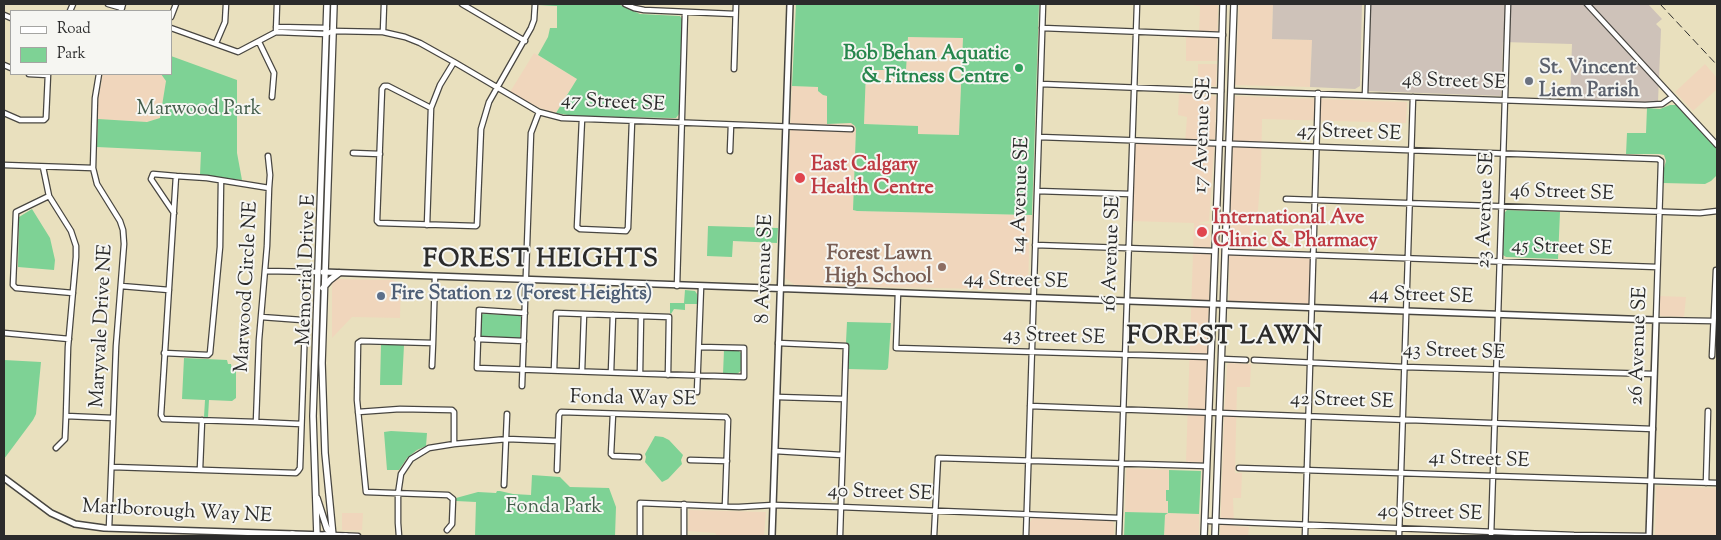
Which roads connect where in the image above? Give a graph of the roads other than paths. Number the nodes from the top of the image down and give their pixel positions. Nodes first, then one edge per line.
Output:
1 (108, 4) edge
2 (226, 4) edge
3 (277, 4) edge
4 (327, 4) edge
5 (334, 4) edge
6 (384, 4) edge
7 (462, 4) edge
8 (535, 4) edge
9 (625, 4) edge
10 (736, 4) edge
11 (790, 4) edge
12 (1043, 4) edge
13 (1137, 4) edge
14 (1223, 4) edge
15 (1234, 4) edge
16 (1368, 4) edge
17 (1508, 4) edge
18 (1587, 4) edge
19 (122, 8) edge
20 (685, 12) junction
21 (735, 14) junction
22 (172, 28) edge
23 (1042, 28) junction
24 (276, 29) junction
25 (326, 31) junction
26 (333, 31) junction
27 (1136, 31) junction
28 (383, 32) junction
29 (1223, 35) junction
30 (525, 41) junction
31 (259, 42) junction
32 (216, 43) junction
33 (454, 62) junction
34 (734, 69) dead end
35 (48, 75) edge
36 (100, 75) edge
37 (1040, 84) junction
38 (1134, 87) junction
39 (497, 88) junction
40 (1221, 91) junction
41 (1232, 91) junction
42 (1318, 93) junction
43 (1365, 95) junction
44 (272, 97) dead end
45 (1413, 97) junction
46 (1672, 97) junction
47 (1505, 100) junction
48 (431, 108) junction
49 (539, 112) junction
50 (4, 113) edge
51 (582, 120) junction
52 (632, 121) junction
53 (682, 123) junction
54 (731, 125) junction
55 (786, 128) junction
56 (851, 129) dead end
57 (1039, 137) junction
58 (1132, 141) junction
59 (1219, 144) junction
60 (1230, 145) junction
61 (1717, 145) edge
62 (1317, 148) junction
63 (730, 151) dead end
64 (1411, 151) junction
65 (353, 152) dead end
66 (1504, 153) junction
67 (380, 154) junction
68 (268, 156) dead end
69 (1658, 159) joint
70 (4, 165) edge
71 (43, 167) junction
72 (92, 168) junction
73 (176, 176) junction
74 (222, 181) junction
75 (269, 188) junction
76 (1037, 190) junction
77 (1130, 194) junction
78 (49, 196) junction
79 (1286, 199) dead end
80 (1315, 200) junction
81 (1410, 202) junction
82 (1502, 206) junction
83 (1717, 211) edge
84 (1659, 212) junction
85 (174, 213) junction
86 (427, 224) junction
87 (1035, 245) junction
88 (1128, 248) junction
89 (1215, 251) junction
90 (1226, 252) junction
91 (1314, 255) junction
92 (1408, 258) junction
93 (1500, 262) junction
94 (1657, 267) junction
95 (266, 270) junction
96 (1716, 270) dead end
97 (321, 272) junction
98 (339, 273) junction
99 (435, 277) junction
100 (526, 280) junction
101 (121, 286) junction
102 (676, 286) junction
103 (701, 287) junction
104 (323, 288) junction
105 (169, 290) junction
106 (780, 290) junction
107 (73, 293) junction
108 (898, 293) junction
109 (1034, 298) junction
110 (1127, 301) junction
111 (1213, 304) junction
112 (1224, 305) junction
113 (1312, 308) junction
114 (1406, 311) junction
115 (525, 313) junction
116 (584, 314) junction
117 (1498, 314) junction
118 (613, 315) junction
119 (641, 316) junction
120 (261, 317) junction
121 (1656, 320) junction
122 (1713, 321) junction
123 (4, 333) edge
124 (69, 339) junction
125 (477, 339) junction
126 (524, 341) junction
127 (433, 343) junction
128 (778, 343) junction
129 (699, 347) junction
130 (1032, 352) junction
131 (164, 354) junction
132 (1125, 356) junction
133 (1712, 356) dead end
134 (1211, 357) junction
135 (1222, 360) junction
136 (1246, 360) dead end
137 (1254, 360) dead end
138 (1310, 363) junction
139 (432, 366) dead end
140 (1404, 367) junction
141 (523, 369) junction
142 (554, 370) junction
143 (1497, 370) junction
144 (582, 371) junction
145 (611, 372) junction
146 (640, 373) junction
147 (668, 374) junction
148 (1654, 374) junction
149 (698, 376) junction
150 (522, 386) dead end
151 (697, 392) dead end
152 (777, 397) junction
153 (844, 399) junction
154 (1030, 406) junction
155 (1123, 410) junction
156 (358, 412) junction
157 (1708, 412) dead end
158 (1219, 413) junction
159 (507, 414) dead end
160 (613, 414) junction
161 (1209, 414) junction
162 (66, 416) junction
163 (1309, 417) junction
164 (113, 418) junction
165 (1403, 419) junction
166 (202, 420) junction
167 (256, 422) junction
168 (1494, 423) junction
169 (301, 424) junction
170 (1652, 429) junction
171 (507, 439) junction
172 (558, 441) junction
173 (454, 444) junction
174 (56, 448) dead end
175 (775, 451) junction
176 (842, 455) junction
177 (639, 457) dead end
178 (690, 460) dead end
179 (727, 461) junction
180 (1028, 461) junction
181 (1121, 464) junction
182 (1206, 466) junction
183 (112, 467) junction
184 (1239, 468) dead end
185 (200, 469) junction
186 (558, 470) dead end
187 (1307, 470) junction
188 (1400, 474) junction
189 (1493, 477) junction
190 (4, 478) edge
191 (1651, 482) junction
192 (1706, 483) junction
193 (1717, 483) edge
194 (504, 485) dead end
195 (314, 486) junction
196 (398, 494) junction
197 (684, 504) junction
198 (773, 505) junction
199 (725, 506) junction
200 (840, 507) junction
201 (935, 511) junction
202 (1026, 514) junction
203 (1119, 518) junction
204 (1212, 521) junction
205 (1306, 524) junction
206 (109, 528) junction
207 (1399, 528) junction
208 (447, 530) dead end
209 (292, 534) junction
210 (1491, 534) edge
211 (316, 535) edge
212 (325, 535) edge
213 (300, 536) edge
214 (333, 536) edge
215 (345, 536) edge
216 (358, 536) edge
217 (400, 536) edge
218 (640, 536) edge
219 (684, 536) edge
220 (772, 536) edge
221 (840, 536) edge
222 (934, 536) edge
223 (1026, 536) edge
224 (1118, 536) edge
225 (1204, 536) edge
226 (1215, 536) edge
227 (1305, 536) edge
228 (1399, 536) edge
229 (1649, 536) edge

1 - 19 street
2 - 32 street
3 - 24 street
4 - 25 main road, Memorial Drive E
5 - 26 main road, Memorial Drive E
6 - 28 street
7 - 30 street
8 - 30 street
9 - 20 street
10 - 21 street
11 - 55 street, 8 Avenue SE
12 - 23 street, 14 Avenue SE
13 - 27 street, 16 Avenue SE
14 - 29 main road, 17 Avenue SE
15 - 41 main road, 17 Avenue SE
16 - 43 street
17 - 47 street, 23 Avenue SE
18 - 46 street
20 - 21 street
20 - 53 street
21 - 34 street
22 - 32 street
23 - 27 street
23 - 37 street, 14 Avenue SE
24 - 25 street
24 - 31 street
25 - 26 street
25 - 97 main road, Memorial Drive E
26 - 28 street, 47 Street SE
26 - 97 main road, Memorial Drive E
27 - 29 street
27 - 38 street, 16 Avenue SE
28 - 33 street, 47 Street SE
29 - 40 main road, 17 Avenue SE
30 - 39 street
31 - 32 street
31 - 44 street
33 - 39 street, 47 Street SE
33 - 48 street
35 - 50 street
36 - 72 street, Maryvale Drive NE
37 - 38 street
37 - 57 street, 14 Avenue SE
38 - 40 street
38 - 58 street, 16 Avenue SE
39 - 49 street, 47 Street SE
39 - 86 street
40 - 59 main road, 17 Avenue SE
41 - 42 street, 48 Street SE
41 - 60 main road, 17 Avenue SE
42 - 43 street, 48 Street SE
42 - 62 street
43 - 45 street, 48 Street SE
45 - 47 street, 48 Street SE
45 - 64 street
46 - 47 street, 48 Street SE
46 - 61 street
47 - 66 street, 23 Avenue SE
48 - 67 street
48 - 86 street
49 - 51 street, 47 Street SE
49 - 100 street
51 - 52 street, 47 Street SE
51 - 52 street
52 - 53 street, 47 Street SE
53 - 54 street, 47 Street SE
53 - 102 street
54 - 55 street, 47 Street SE
54 - 63 street
55 - 56 street, 47 Street SE
55 - 106 street, 8 Avenue SE
57 - 58 street, 47 Street SE
57 - 76 street, 14 Avenue SE
58 - 59 street, 47 Street SE
58 - 77 street, 16 Avenue SE
59 - 60 street, 47 Street SE
59 - 89 main road, 17 Avenue SE
60 - 62 street, 47 Street SE
60 - 90 main road, 17 Avenue SE
62 - 64 street, 47 Street SE
62 - 80 street
64 - 66 street, 47 Street SE
64 - 81 street
65 - 67 street
66 - 69 street, 47 Street SE
66 - 82 street, 23 Avenue SE
67 - 86 street
68 - 75 street
69 - 84 street, 26 Avenue SE
70 - 71 street
71 - 72 street
71 - 78 street
72 - 101 street, Maryvale Drive NE
73 - 74 street, Marwood Circle NE
73 - 85 street
73 - 85 street, Marwood Circle NE
74 - 75 street, Marwood Circle NE
74 - 131 street
75 - 95 street, Marwood Circle NE
76 - 77 street
76 - 87 street, 14 Avenue SE
77 - 88 street, 16 Avenue SE
78 - 107 street
78 - 107 street
79 - 80 street, 46 Street SE
80 - 81 street, 46 Street SE
80 - 91 street
81 - 82 street, 46 Street SE
81 - 92 street
82 - 84 street, 46 Street SE
82 - 93 street, 23 Avenue SE
83 - 84 street, 46 Street SE
84 - 94 street, 26 Avenue SE
85 - 105 street
87 - 88 street
87 - 109 street, 14 Avenue SE
88 - 89 street
88 - 110 street, 16 Avenue SE
89 - 111 main road, 17 Avenue SE
90 - 91 street, 45 Street SE
90 - 112 main road, 17 Avenue SE
91 - 92 street, 45 Street SE
91 - 113 street
92 - 93 street, 45 Street SE
92 - 114 street
93 - 94 street, 45 Street SE
93 - 117 street, 23 Avenue SE
94 - 121 street, 26 Avenue SE
95 - 97 street
95 - 120 street, Marwood Circle NE
96 - 122 street
97 - 98 street, 44 Street SE
97 - 104 main road, Memorial Drive E
97 - 195 main road, Memorial Drive E
98 - 99 street, 44 Street SE
98 - 104 main road
99 - 100 street, 44 Street SE
99 - 127 street
100 - 102 street, 44 Street SE
100 - 115 street
101 - 105 street
101 - 164 street, Maryvale Drive NE
102 - 103 street, 44 Street SE
103 - 106 street, 44 Street SE
103 - 129 street
104 - 214 main road, Memorial Drive E
105 - 131 street
106 - 108 street, 44 Street SE
106 - 128 street, 8 Avenue SE
107 - 124 street
108 - 109 street, 44 Street SE
108 - 130 street, 43 Street SE
109 - 110 street, 44 Street SE
109 - 130 street, 14 Avenue SE
110 - 111 street, 44 Street SE
110 - 132 street, 16 Avenue SE
111 - 112 street, 44 Street SE
111 - 134 main road, 17 Avenue SE
112 - 113 street, 44 Street SE
112 - 135 main road, 17 Avenue SE
113 - 114 street, 44 Street SE
113 - 138 street
114 - 117 street, 44 Street SE
114 - 140 street
115 - 125 street
115 - 126 street
116 - 118 street
116 - 142 street
116 - 144 street
117 - 121 street, 44 Street SE
117 - 143 street, 23 Avenue SE
118 - 119 street
118 - 145 street
119 - 146 street
119 - 147 street
120 - 167 street, Marwood Circle NE
120 - 169 street
121 - 122 street, 44 Street SE
121 - 148 street, 26 Avenue SE
122 - 133 street
123 - 124 street
124 - 162 street
125 - 126 street
125 - 141 street
126 - 141 street
127 - 139 street
127 - 156 street
128 - 152 street, 8 Avenue SE
128 - 153 street
129 - 149 street
129 - 149 street
130 - 132 street, 43 Street SE
130 - 154 street, 14 Avenue SE
131 - 166 street
132 - 134 street, 43 Street SE
132 - 155 street, 16 Avenue SE
134 - 161 main road, 17 Avenue SE
135 - 136 street
135 - 158 main road, 17 Avenue SE
137 - 138 street, 43 Street SE
138 - 140 street, 43 Street SE
138 - 163 street
140 - 143 street, 43 Street SE
140 - 165 street
141 - 142 street
141 - 150 street
142 - 144 street
143 - 148 street, 43 Street SE
143 - 168 street, 23 Avenue SE
144 - 145 street
145 - 146 street
146 - 147 street
147 - 149 street
148 - 170 street, 26 Avenue SE
149 - 151 street
152 - 153 street
152 - 175 street, 8 Avenue SE
153 - 176 street
154 - 155 street, 42 Street SE
154 - 180 street, 14 Avenue SE
155 - 161 street, 42 Street SE
155 - 181 street, 16 Avenue SE
156 - 173 street
156 - 196 street
157 - 192 street
158 - 161 street, 42 Street SE
158 - 163 street, 42 Street SE
158 - 204 main road, 17 Avenue SE
159 - 171 street
160 - 172 street, Fonda Way SE
160 - 177 street
160 - 179 street, Fonda Way SE
161 - 182 main road, 17 Avenue SE
162 - 164 street
162 - 174 street
163 - 165 street, 42 Street SE
163 - 187 street
164 - 183 street, Maryvale Drive NE
165 - 168 street, 42 Street SE
165 - 188 street
166 - 167 street
166 - 185 street
167 - 169 street
168 - 170 street, 42 Street SE
168 - 189 street, 23 Avenue SE
169 - 185 street
170 - 191 street, 26 Avenue SE
171 - 172 street
171 - 173 street
171 - 194 street
172 - 186 street
173 - 196 street
175 - 176 street
175 - 198 street, 8 Avenue SE
176 - 200 street
178 - 179 street
179 - 199 street, Fonda Way SE
180 - 181 street
180 - 201 street
180 - 202 street, 14 Avenue SE
181 - 182 street
181 - 203 street, 16 Avenue SE
182 - 225 main road, 17 Avenue SE
183 - 185 street
183 - 206 street, Maryvale Drive NE
184 - 187 street, 41 Street SE
187 - 188 street, 41 Street SE
187 - 205 street
188 - 189 street, 41 Street SE
188 - 207 street
189 - 191 street, 41 Street SE
189 - 210 street, 23 Avenue SE
190 - 206 street, Marlborough Way NE
191 - 192 street, 41 Street SE
191 - 229 street, 26 Avenue SE
192 - 193 street, 41 Street SE
195 - 211 main road, Memorial Drive E
195 - 214 main road
196 - 208 street
196 - 217 street
197 - 199 street, 40 Street SE
197 - 218 street, 40 Street SE
197 - 219 street
198 - 199 street, 40 Street SE
198 - 200 street, 40 Street SE
198 - 220 street, 8 Avenue SE
200 - 201 street, 40 Street SE
200 - 221 street
201 - 202 street, 40 Street SE
201 - 222 street
202 - 203 street, 40 Street SE
202 - 223 street, 14 Avenue SE
203 - 224 street, 16 Avenue SE
204 - 205 street, 40 Street SE
204 - 226 main road, 17 Avenue SE
205 - 207 street, 40 Street SE
205 - 227 street
206 - 209 street, Marlborough Way NE
207 - 210 street, 40 Street SE
207 - 228 street
209 - 211 street, Marlborough Way NE
209 - 213 main road
210 - 229 street, 40 Street SE
211 - 212 street, Marlborough Way NE
212 - 214 street, Marlborough Way NE
214 - 215 street
215 - 216 street

